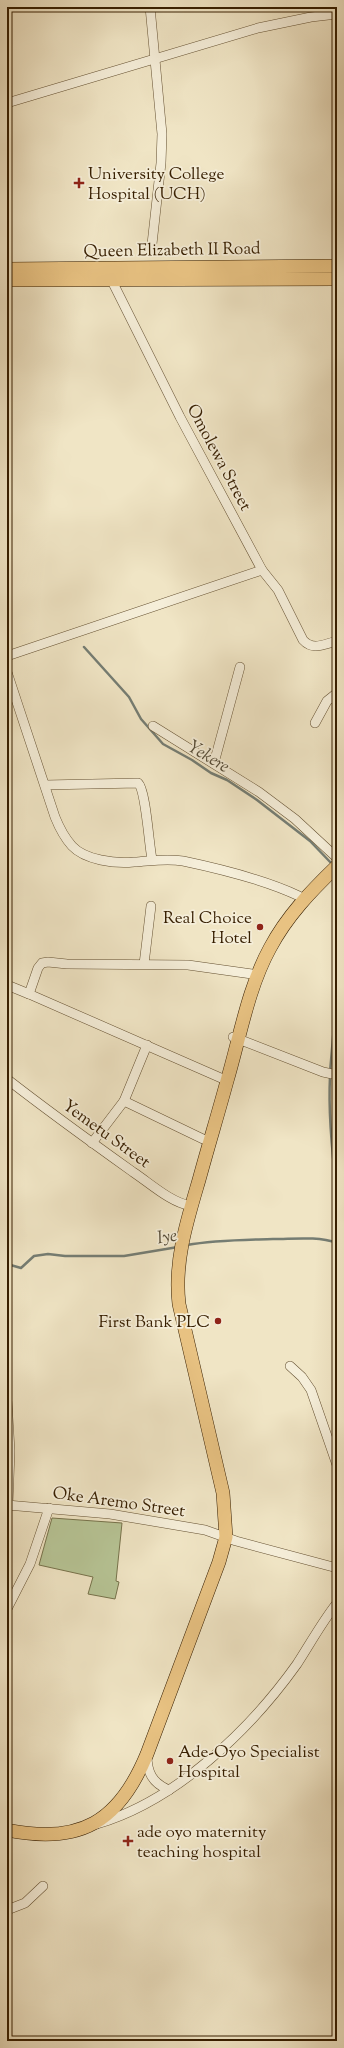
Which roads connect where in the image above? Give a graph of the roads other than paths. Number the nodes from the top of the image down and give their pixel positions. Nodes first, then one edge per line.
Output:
1 (150, 7) edge
2 (337, 14) edge
3 (155, 60) junction
4 (7, 103) edge
5 (152, 244) dead end
6 (337, 266) edge
7 (7, 269) edge
8 (203, 272) junction
9 (337, 278) edge
10 (111, 279) junction
11 (7, 280) edge
12 (262, 570) junction
13 (337, 641) edge
14 (7, 656) edge
15 (240, 667) dead end
16 (7, 672) edge
17 (337, 693) edge
18 (315, 723) dead end
19 (153, 726) dead end
20 (214, 763) junction
21 (45, 785) junction
22 (152, 860) junction
23 (334, 863) edge
24 (299, 896) junction
25 (151, 906) dead end
26 (144, 964) junction
27 (252, 974) junction
28 (7, 985) edge
29 (29, 994) junction
30 (236, 1038) junction
31 (147, 1045) junction
32 (335, 1075) edge
33 (221, 1078) junction
34 (7, 1079) edge
35 (124, 1101) junction
36 (203, 1139) junction
37 (92, 1143) junction
38 (188, 1206) junction
39 (290, 1366) dead end
40 (7, 1400) edge
41 (337, 1465) edge
42 (8, 1505) edge
43 (49, 1508) junction
44 (222, 1536) junction
45 (337, 1568) edge
46 (337, 1603) edge
47 (7, 1609) edge
48 (147, 1754) junction
49 (168, 1790) junction
50 (7, 1823) edge
51 (84, 1828) junction
52 (7, 1830) edge
53 (43, 1886) dead end
54 (7, 1910) edge

1 - 3 street
2 - 3 street
3 - 4 street
3 - 5 street
6 - 8 highway, Queen Elizabeth II Road
7 - 8 highway, Queen Elizabeth II Road
8 - 9 highway, Queen Elizabeth II Road
8 - 10 highway, Queen Elizabeth II Road
10 - 11 highway, Queen Elizabeth II Road
10 - 12 street, Omolewa Street
12 - 13 street, Omolewa Street
12 - 14 street
15 - 20 street
16 - 21 street
17 - 18 street
19 - 20 street
20 - 23 street
21 - 22 street
21 - 22 street
22 - 24 street
23 - 24 highway
23 - 30 highway
24 - 27 highway
25 - 26 street
26 - 27 street
26 - 29 street
27 - 30 highway
28 - 29 street
29 - 31 street
30 - 32 street
30 - 33 highway
30 - 38 highway
31 - 33 street
31 - 35 street
33 - 36 highway
34 - 37 street, Yemetu Street
35 - 36 street
35 - 37 street
36 - 38 highway
37 - 38 street, Yemetu Street
38 - 44 highway
39 - 41 street
40 - 42 street
42 - 43 street, Oke Aremo Street
43 - 44 street, Oke Aremo Street
43 - 47 street
44 - 45 street, Oke Aremo Street
44 - 48 highway
44 - 50 highway
46 - 49 street
48 - 49 street
48 - 51 highway
49 - 51 street
51 - 52 highway
53 - 54 street

